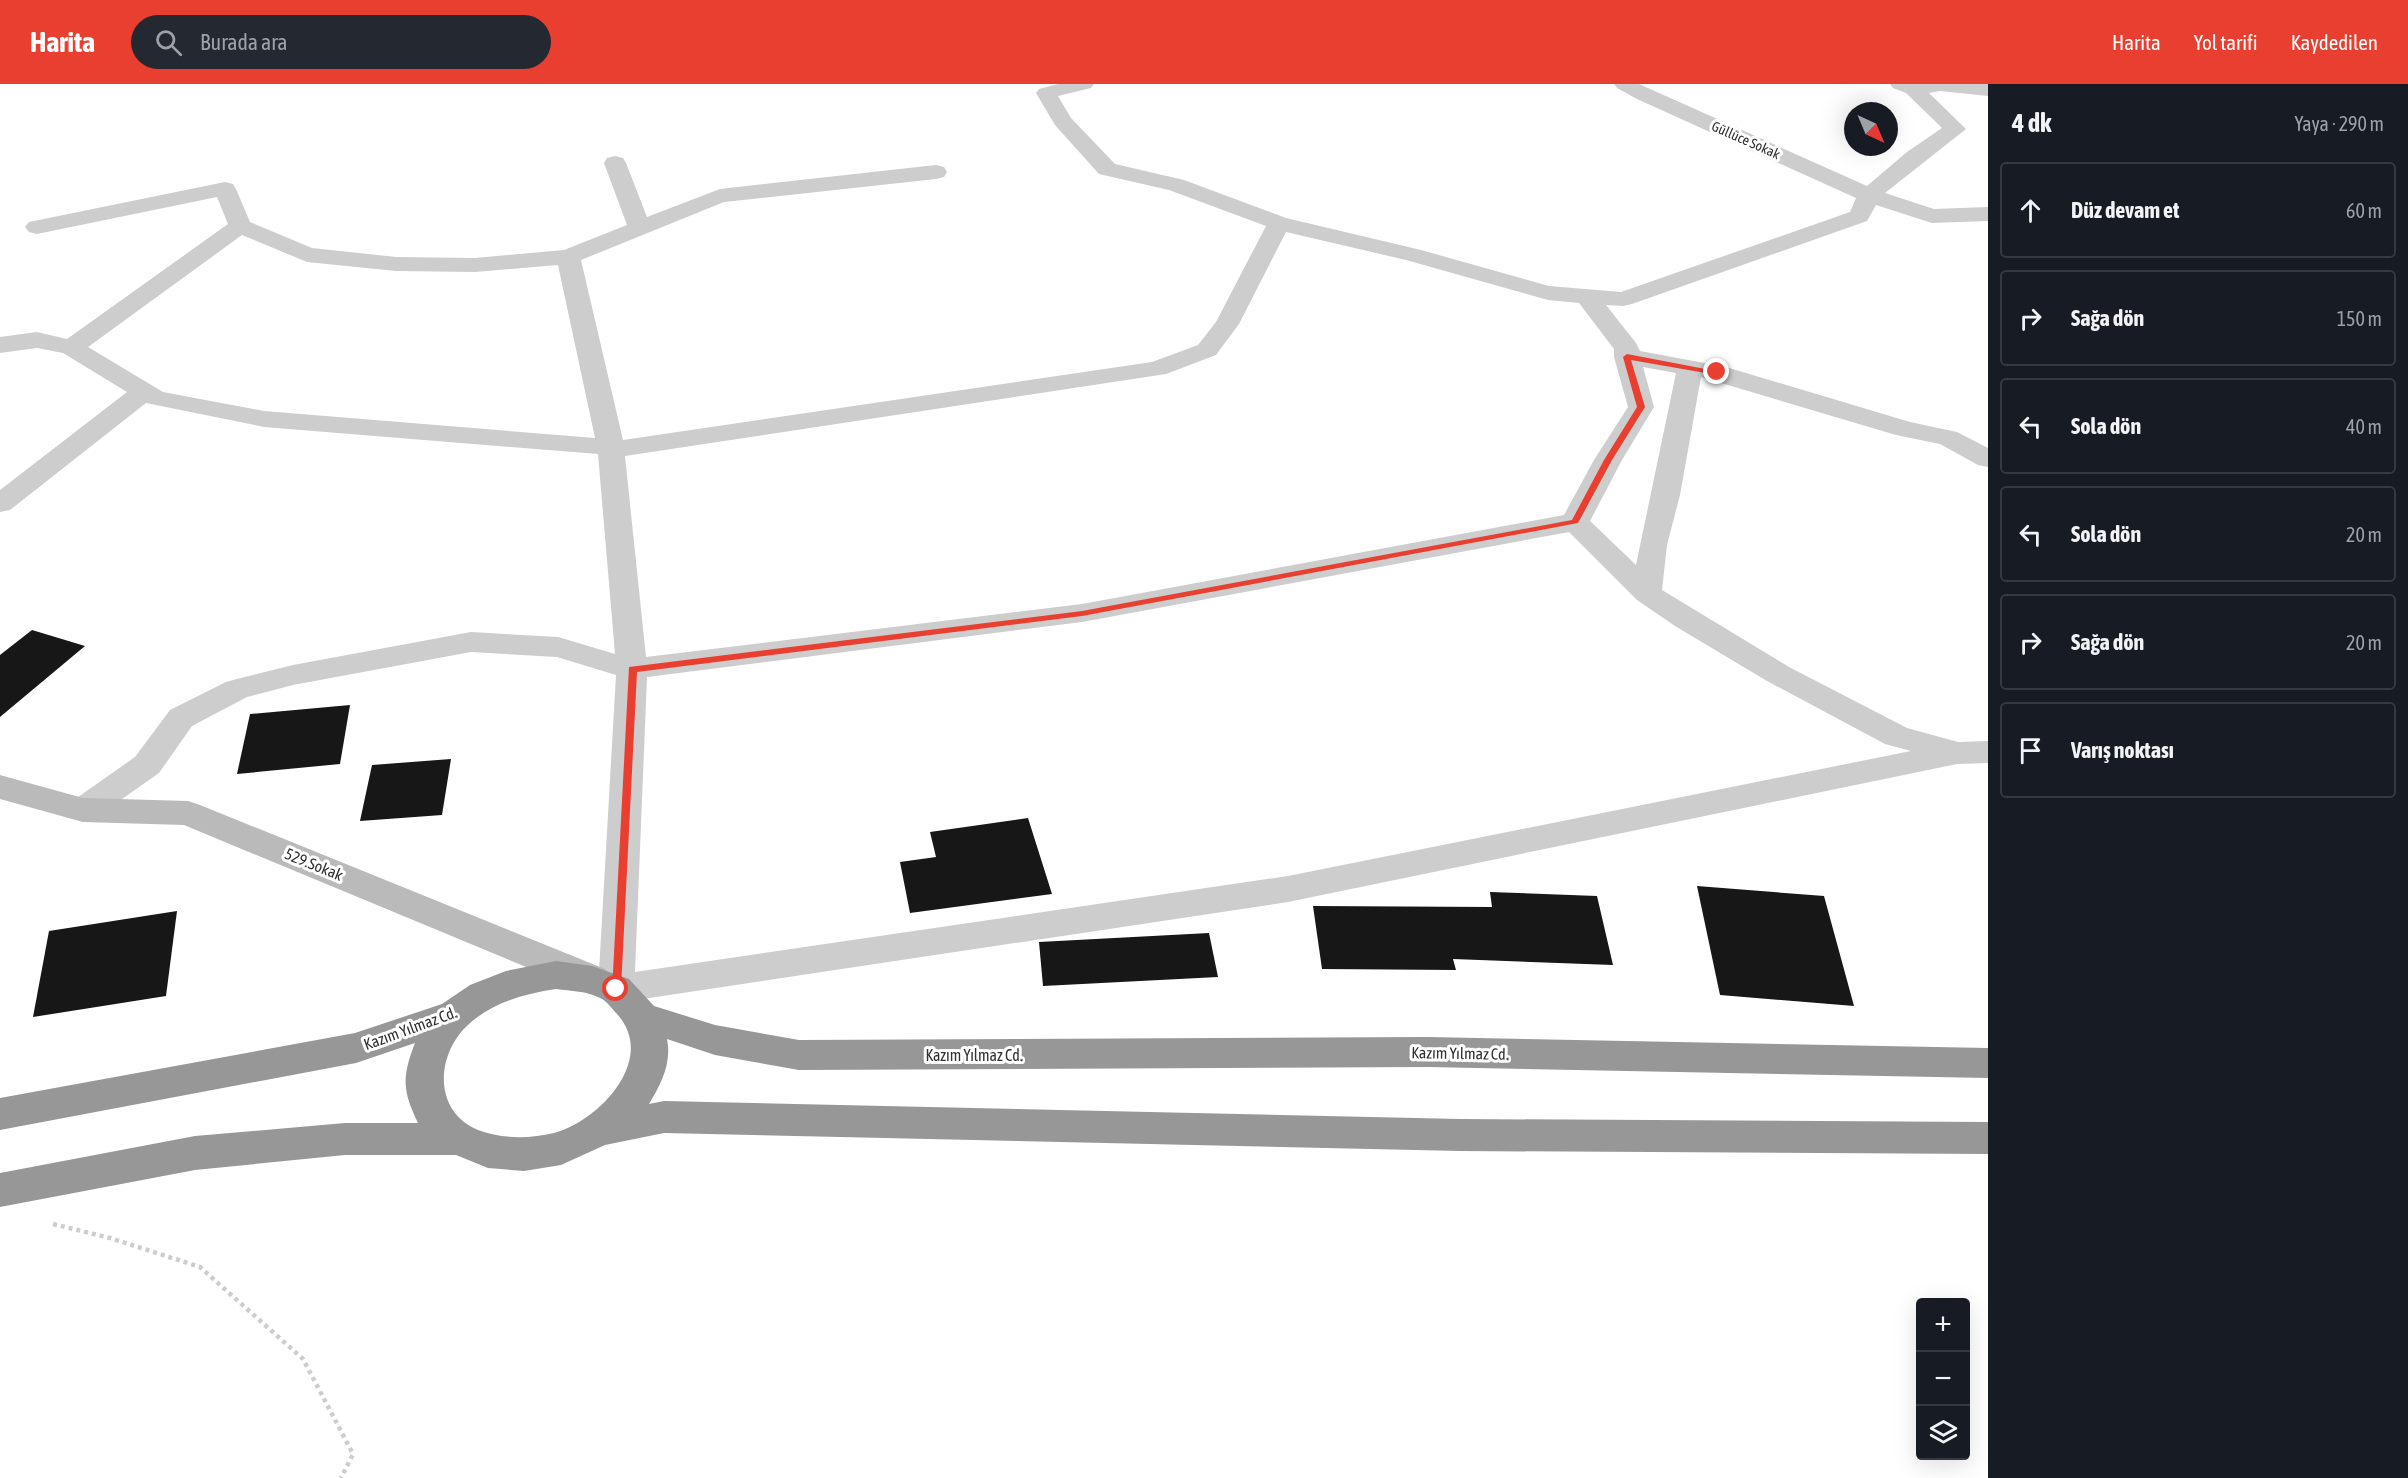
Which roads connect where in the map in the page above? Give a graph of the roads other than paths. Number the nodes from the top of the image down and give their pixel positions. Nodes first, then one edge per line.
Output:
1 (1084, 84) edge
2 (1624, 84) edge
3 (1906, 87) edge
4 (1988, 90) edge
5 (615, 163) dead end
6 (936, 172) dead end
7 (1869, 195) junction
8 (1988, 214) edge
9 (1279, 222) junction
10 (240, 226) junction
11 (37, 227) dead end
12 (639, 227) junction
13 (568, 257) junction
14 (1586, 296) junction
15 (0, 345) edge
16 (71, 347) junction
17 (1627, 357) junction
18 (1690, 368) junction
19 (144, 392) junction
20 (611, 447) junction
21 (1988, 459) edge
22 (0, 504) edge
23 (1575, 522) junction
24 (1647, 593) junction
25 (632, 669) junction
26 (1972, 752) edge
27 (0, 787) edge
28 (83, 810) junction
29 (628, 1003) junction
30 (455, 1014) junction
31 (1988, 1063) edge
32 (0, 1114) edge
33 (598, 1130) junction
34 (1988, 1138) edge
35 (458, 1139) junction
36 (0, 1190) edge

1 - 9 street
2 - 7 street, Güllüce Sokak
3 - 4 street
3 - 7 street
5 - 12 street
6 - 12 street
7 - 8 street, Güllüce Sokak
7 - 14 street
9 - 14 street
9 - 20 street
10 - 11 street
10 - 13 street
10 - 16 street
12 - 13 street
13 - 20 street
14 - 17 street
15 - 16 street
16 - 19 street
17 - 18 street
17 - 23 street
18 - 21 street
18 - 24 street
19 - 20 street
19 - 22 street
20 - 25 street
23 - 24 street
23 - 25 street
24 - 26 street
25 - 28 street
25 - 29 street
26 - 29 street
27 - 28 street, 529.Sokak
28 - 29 street, 529.Sokak
29 - 30 highway, Kazım Yılmaz Cd.
29 - 31 highway, Kazım Yılmaz Cd.
29 - 33 highway
30 - 32 highway, Kazım Yılmaz Cd.
30 - 35 highway
33 - 34 highway
33 - 35 highway
35 - 36 highway

